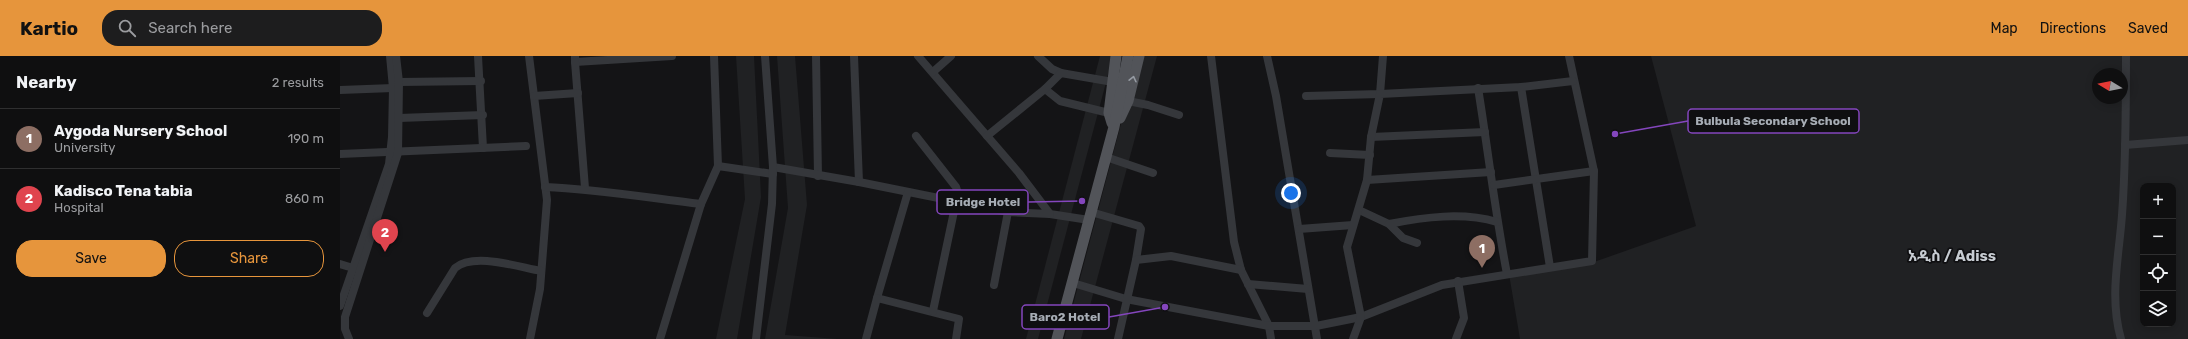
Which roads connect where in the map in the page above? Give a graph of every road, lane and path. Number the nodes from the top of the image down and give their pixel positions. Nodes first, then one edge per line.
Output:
1 (390, 56) edge
2 (396, 56) edge
3 (478, 56) edge
4 (529, 56) edge
5 (672, 56) edge
6 (714, 56) edge
7 (765, 56) edge
8 (816, 56) edge
9 (854, 56) edge
10 (918, 56) edge
11 (951, 56) edge
12 (1038, 56) edge
13 (1116, 56) edge
14 (1128, 56) edge
15 (1139, 56) edge
16 (1211, 56) edge
17 (1267, 56) edge
18 (1383, 56) edge
19 (1568, 56) edge
20 (2126, 56) edge
21 (575, 59) edge
22 (933, 72) junction
23 (1061, 73) junction
24 (481, 81) junction
25 (1573, 81) junction
26 (1113, 82) junction
27 (396, 85) junction
28 (1521, 87) junction
29 (1478, 88) junction
30 (1045, 89) junction
31 (340, 90) edge
32 (578, 93) junction
33 (1380, 94) junction
34 (534, 96) junction
35 (1306, 96) dead end
36 (1123, 102) junction
37 (1109, 113) junction
38 (483, 115) junction
39 (1179, 115) dead end
40 (399, 118) junction
41 (1114, 127) junction
42 (1485, 132) junction
43 (916, 136) dead end
44 (986, 136) junction
45 (1371, 137) junction
46 (2188, 140) edge
47 (2125, 145) junction
48 (526, 146) dead end
49 (483, 148) junction
50 (395, 153) junction
51 (1330, 153) dead end
52 (340, 154) edge
53 (1370, 155) junction
54 (1106, 157) junction
55 (718, 166) junction
56 (773, 171) junction
57 (1594, 171) junction
58 (1491, 172) junction
59 (1153, 173) dead end
60 (818, 176) junction
61 (1534, 179) junction
62 (1367, 180) junction
63 (859, 182) junction
64 (1494, 185) junction
65 (545, 187) junction
66 (585, 188) junction
67 (908, 192) junction
68 (958, 203) junction
69 (701, 204) junction
70 (1359, 210) junction
71 (1008, 212) junction
72 (1050, 214) junction
73 (1090, 216) junction
74 (1497, 222) junction
75 (1389, 224) junction
76 (1353, 225) junction
77 (1299, 230) junction
78 (1417, 243) dead end
79 (360, 259) junction
80 (1136, 260) junction
81 (340, 264) edge
82 (1550, 267) junction
83 (352, 268) junction
84 (1241, 270) junction
85 (541, 271) junction
86 (1507, 274) junction
87 (1458, 282) junction
88 (1073, 283) junction
89 (1248, 284) junction
90 (994, 285) dead end
91 (1308, 289) junction
92 (877, 298) junction
93 (1126, 299) junction
94 (340, 306) edge
95 (933, 311) junction
96 (427, 313) dead end
97 (1361, 317) junction
98 (1269, 326) junction
99 (1316, 326) junction
100 (349, 339) edge
101 (530, 339) edge
102 (660, 339) edge
103 (756, 339) edge
104 (866, 339) edge
105 (956, 339) edge
106 (1057, 339) edge
107 (1118, 339) edge
108 (1271, 339) edge
109 (1317, 339) edge
110 (1353, 339) edge
111 (1456, 339) edge
112 (2121, 339) edge

1 - 27 street
2 - 27 street
3 - 24 street
4 - 34 street
5 - 21 street
6 - 55 street
7 - 56 street
8 - 60 street
9 - 63 street
10 - 22 street
11 - 22 street
12 - 23 street
13 - 26 main road
14 - 36 main road
36 -> 15 main road
16 - 84 street
17 - 77 street
18 - 33 street
19 - 25 street
20 - 47 street
21 - 32 street
22 - 44 street
23 - 26 street
23 - 30 street
24 - 27 street
24 - 38 street
25 - 28 street
25 - 57 street
26 - 37 main road
27 - 31 street
27 - 40 street
27 - 50 street
28 - 29 street
28 - 61 street
29 - 33 street
29 - 42 street
30 - 37 street
30 - 44 street
32 - 34 street
32 - 66 street
33 - 35 street
33 - 45 street
34 - 65 street
36 - 39 street
36 - 41 main road
37 - 41 main road
38 - 40 street
38 - 49 street
40 - 50 street
41 - 54 main road
42 - 45 street
42 - 58 street
43 - 68 street
44 - 72 street
45 - 53 street
46 - 47 street
47 - 112 street
48 - 49 street
49 - 50 street
50 - 52 street
50 - 79 street
51 - 53 street
53 - 62 street
54 - 59 street
54 - 73 main road
55 - 56 street
55 - 69 street
56 - 60 street
56 - 103 street
57 - 61 street
57 - 82 street
58 - 62 street
58 - 64 street
60 - 63 street
61 - 64 street
61 - 82 street
62 - 70 street
63 - 67 street
64 - 74 street
65 - 66 street
65 - 85 street
66 - 69 street
67 - 68 street
67 - 92 street
68 - 71 street
68 - 95 street
69 - 102 street
70 - 75 street
70 - 76 street
71 - 72 street
71 - 90 street
72 - 73 street
73 - 80 street
73 - 88 main road
74 - 75 street
74 - 86 street
75 - 78 street
76 - 77 street
76 - 97 street
77 - 91 street
79 - 83 street
79 - 100 street
80 - 84 street
80 - 93 street
81 - 83 street
82 - 86 street
83 - 94 street
84 - 89 street
85 - 96 street
85 - 101 street
86 - 87 street
87 - 97 street
87 - 111 street
88 - 93 street
88 - 106 main road
89 - 91 street
89 - 98 street
91 - 99 street
92 - 95 street
92 - 104 street
93 - 98 street
93 - 107 street
95 - 105 street
97 - 99 street
97 - 110 street
98 - 99 street
98 - 108 street
99 - 109 street

